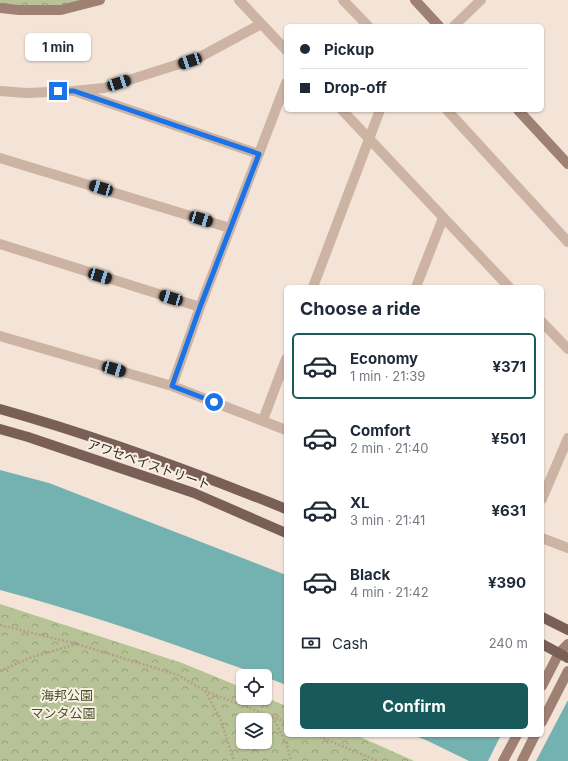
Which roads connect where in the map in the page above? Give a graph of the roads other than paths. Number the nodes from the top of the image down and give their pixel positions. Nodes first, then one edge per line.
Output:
1 (100, 0) edge
2 (239, 0) edge
3 (343, 0) edge
4 (415, 0) edge
5 (481, 0) edge
6 (0, 8) edge
7 (261, 24) junction
8 (366, 24) edge
9 (437, 24) edge
10 (456, 24) edge
11 (284, 48) edge
12 (284, 88) edge
13 (0, 91) edge
14 (74, 91) junction
15 (344, 112) edge
16 (379, 112) edge
17 (449, 112) edge
18 (520, 112) edge
19 (369, 140) junction
20 (259, 154) junction
21 (0, 158) edge
22 (568, 164) edge
23 (443, 218) junction
24 (230, 228) junction
25 (568, 242) edge
26 (0, 244) edge
27 (314, 285) edge
28 (417, 285) edge
29 (507, 285) edge
30 (200, 307) junction
31 (544, 324) edge
32 (0, 336) edge
33 (568, 349) edge
34 (284, 364) edge
35 (172, 386) junction
36 (0, 409) edge
37 (263, 420) junction
38 (0, 429) edge
39 (284, 429) edge
40 (568, 438) edge
41 (544, 494) edge
42 (284, 508) edge
43 (284, 531) edge
44 (544, 539) edge
45 (568, 548) edge
46 (544, 618) edge
47 (568, 630) edge
48 (568, 644) edge
49 (544, 645) edge
50 (559, 653) junction
51 (568, 658) edge
52 (566, 675) edge
53 (544, 682) edge
54 (544, 718) edge
55 (516, 737) edge
56 (534, 737) edge
57 (503, 761) edge
58 (522, 761) edge

1 - 6 street
2 - 7 street
3 - 8 street
4 - 9 street
5 - 10 street
7 - 11 street
7 - 14 street
12 - 20 street
13 - 14 street
14 - 20 street
15 - 19 street
16 - 19 street
17 - 25 street
18 - 22 street
19 - 23 street
19 - 27 street
20 - 24 street
21 - 24 street
23 - 28 street
23 - 29 street
24 - 30 street
26 - 30 street
30 - 35 street
31 - 33 street
32 - 35 street
34 - 37 street
35 - 37 street
36 - 42 main road, アワセベイストリート
37 - 39 street
38 - 43 main road, アワセベイストリート
40 - 41 street
44 - 45 street
46 - 47 main road
48 - 50 street
49 - 50 main road
50 - 51 main road
50 - 53 street
52 - 54 street
55 - 57 street
56 - 58 street

